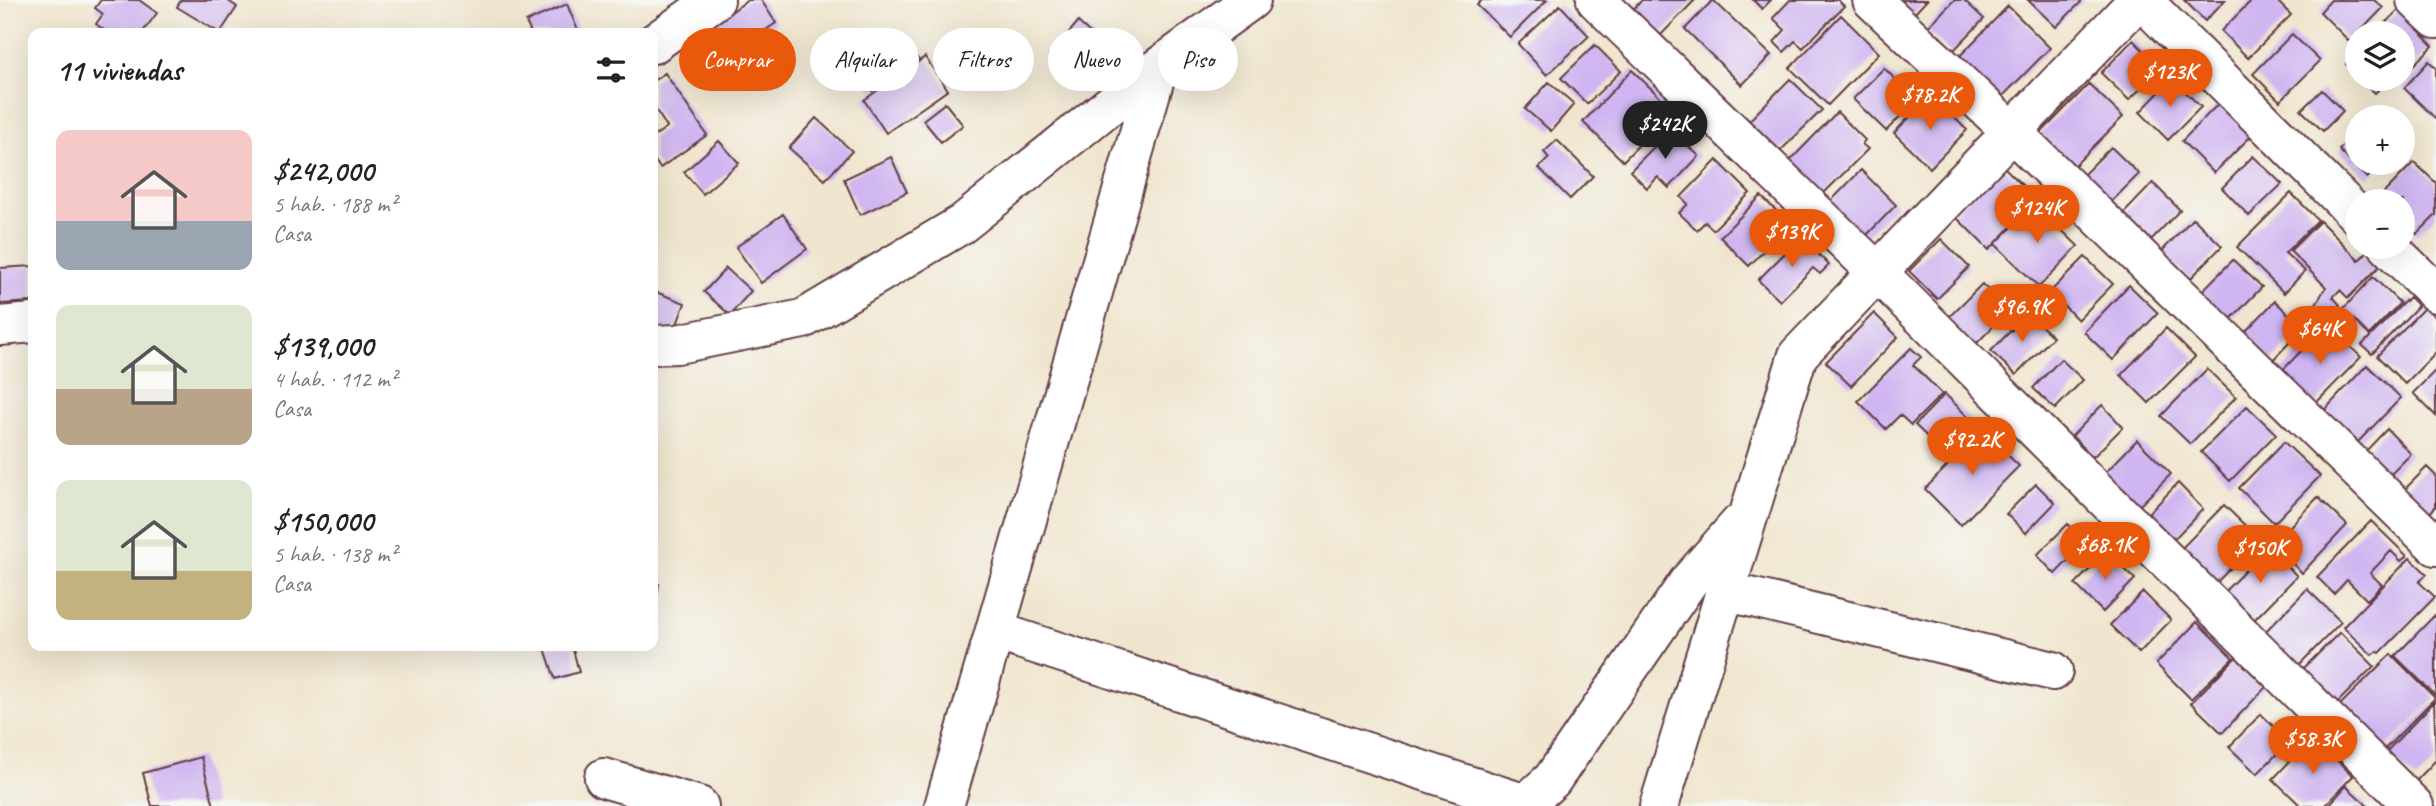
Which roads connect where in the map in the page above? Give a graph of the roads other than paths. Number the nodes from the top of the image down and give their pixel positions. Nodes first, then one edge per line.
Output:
1 (715, 0) edge
2 (1251, 0) edge
3 (1597, 0) edge
4 (1871, 0) edge
5 (2140, 0) edge
6 (2416, 0) edge
7 (2436, 19) edge
8 (1213, 28) edge
9 (658, 40) edge
10 (1158, 68) joint
11 (2012, 132) junction
12 (2345, 203) edge
13 (2401, 259) edge
14 (1877, 272) junction
15 (2436, 293) edge
16 (28, 323) edge
17 (0, 326) edge
18 (658, 345) edge
19 (1750, 512) junction
20 (2436, 545) edge
21 (1725, 591) junction
22 (995, 631) junction
23 (2053, 671) dead end
24 (604, 778) dead end
25 (1527, 805) edge
26 (699, 806) edge
27 (944, 806) edge
28 (1659, 806) edge
29 (2414, 806) edge

1 - 9 street
2 - 8 street
3 - 14 street
4 - 11 street
5 - 11 street
5 - 12 street
6 - 7 street
10 - 18 street
10 - 22 street
11 - 14 street
11 - 20 street
13 - 15 street
14 - 19 street
14 - 29 street
16 - 17 street
19 - 21 street
19 - 25 street
21 - 23 street
21 - 28 street
22 - 25 street
22 - 27 street
24 - 26 street

